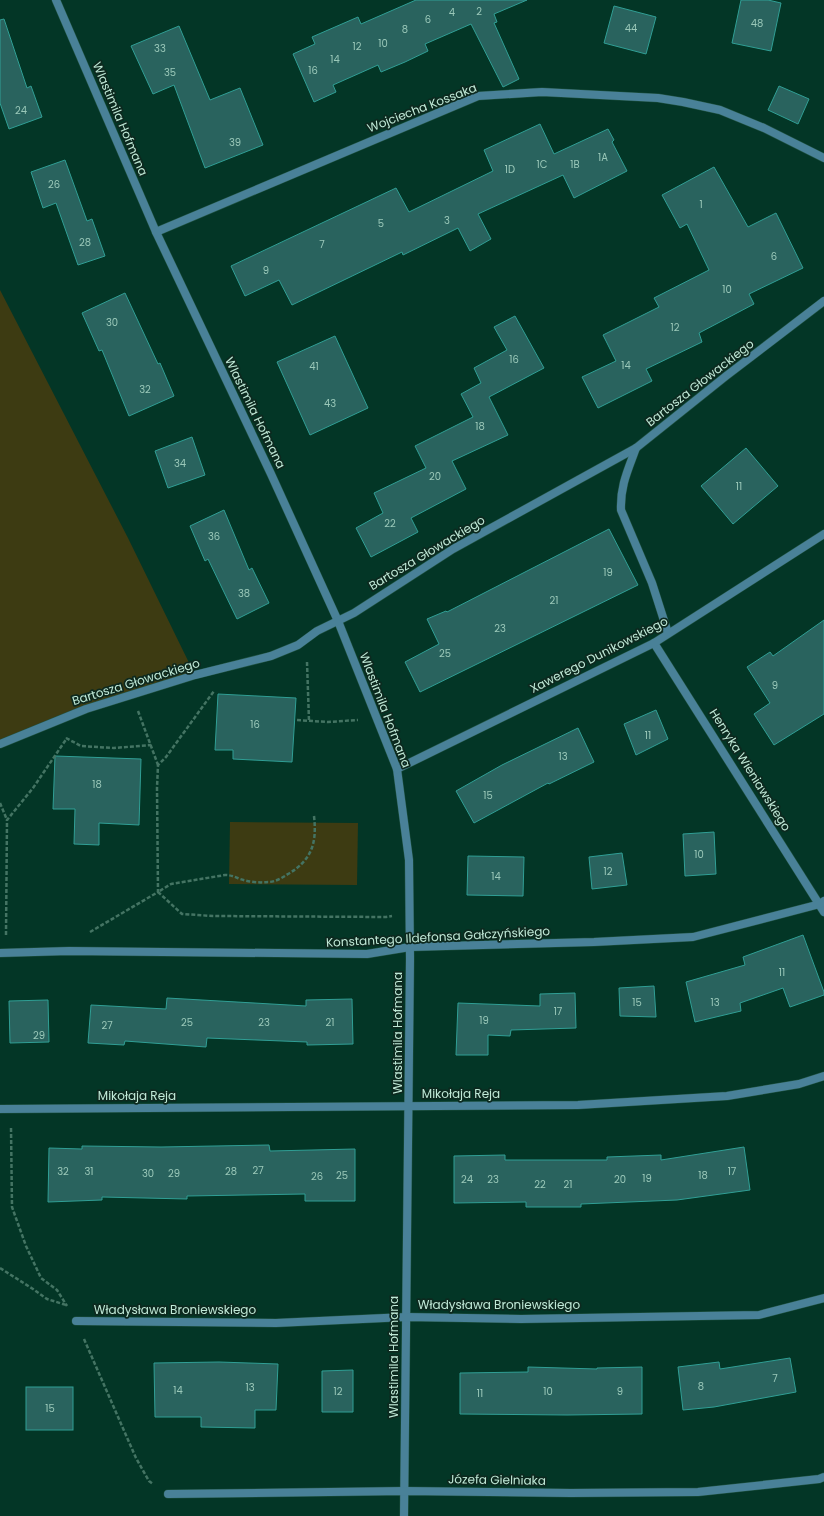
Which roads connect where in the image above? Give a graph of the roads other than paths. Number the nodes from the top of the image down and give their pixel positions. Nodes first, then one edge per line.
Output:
1 (56, 0) edge
2 (824, 158) edge
3 (156, 232) junction
4 (824, 301) edge
5 (636, 448) junction
6 (824, 534) edge
7 (338, 621) junction
8 (668, 633) junction
9 (654, 642) junction
10 (0, 744) edge
11 (397, 770) junction
12 (823, 906) edge
13 (410, 947) junction
14 (3, 953) edge
15 (824, 1076) edge
16 (409, 1106) junction
17 (0, 1109) edge
18 (824, 1298) edge
19 (406, 1317) junction
20 (76, 1321) dead end
21 (824, 1477) edge
22 (405, 1491) junction
23 (168, 1494) dead end
24 (404, 1516) edge

1 - 3 street, Wlastimila Hofmana
2 - 3 street, Wojciecha Kossaka
3 - 7 street, Wlastimila Hofmana
4 - 5 street, Bartosza Głowackiego
5 - 7 street, Bartosza Głowackiego
5 - 8 street
6 - 8 street, Xawerego Dunikowskiego
7 - 10 street, Bartosza Głowackiego
7 - 11 street, Wlastimila Hofmana
8 - 9 street, Xawerego Dunikowskiego
9 - 11 street, Xawerego Dunikowskiego
9 - 12 street, Henryka Wieniawskiego
11 - 13 street, Wlastimila Hofmana
12 - 13 street, Konstantego Ildefonsa Gałczyńskiego
13 - 14 street, Konstantego Ildefonsa Gałczyńskiego
13 - 16 street, Wlastimila Hofmana
15 - 16 street, Mikołaja Reja
16 - 17 street, Mikołaja Reja
16 - 19 street, Wlastimila Hofmana
18 - 19 street, Władysława Broniewskiego
19 - 20 street, Władysława Broniewskiego
19 - 22 street, Wlastimila Hofmana
21 - 22 street, Józefa Gielniaka
22 - 23 street, Józefa Gielniaka
22 - 24 street, Wlastimila Hofmana

